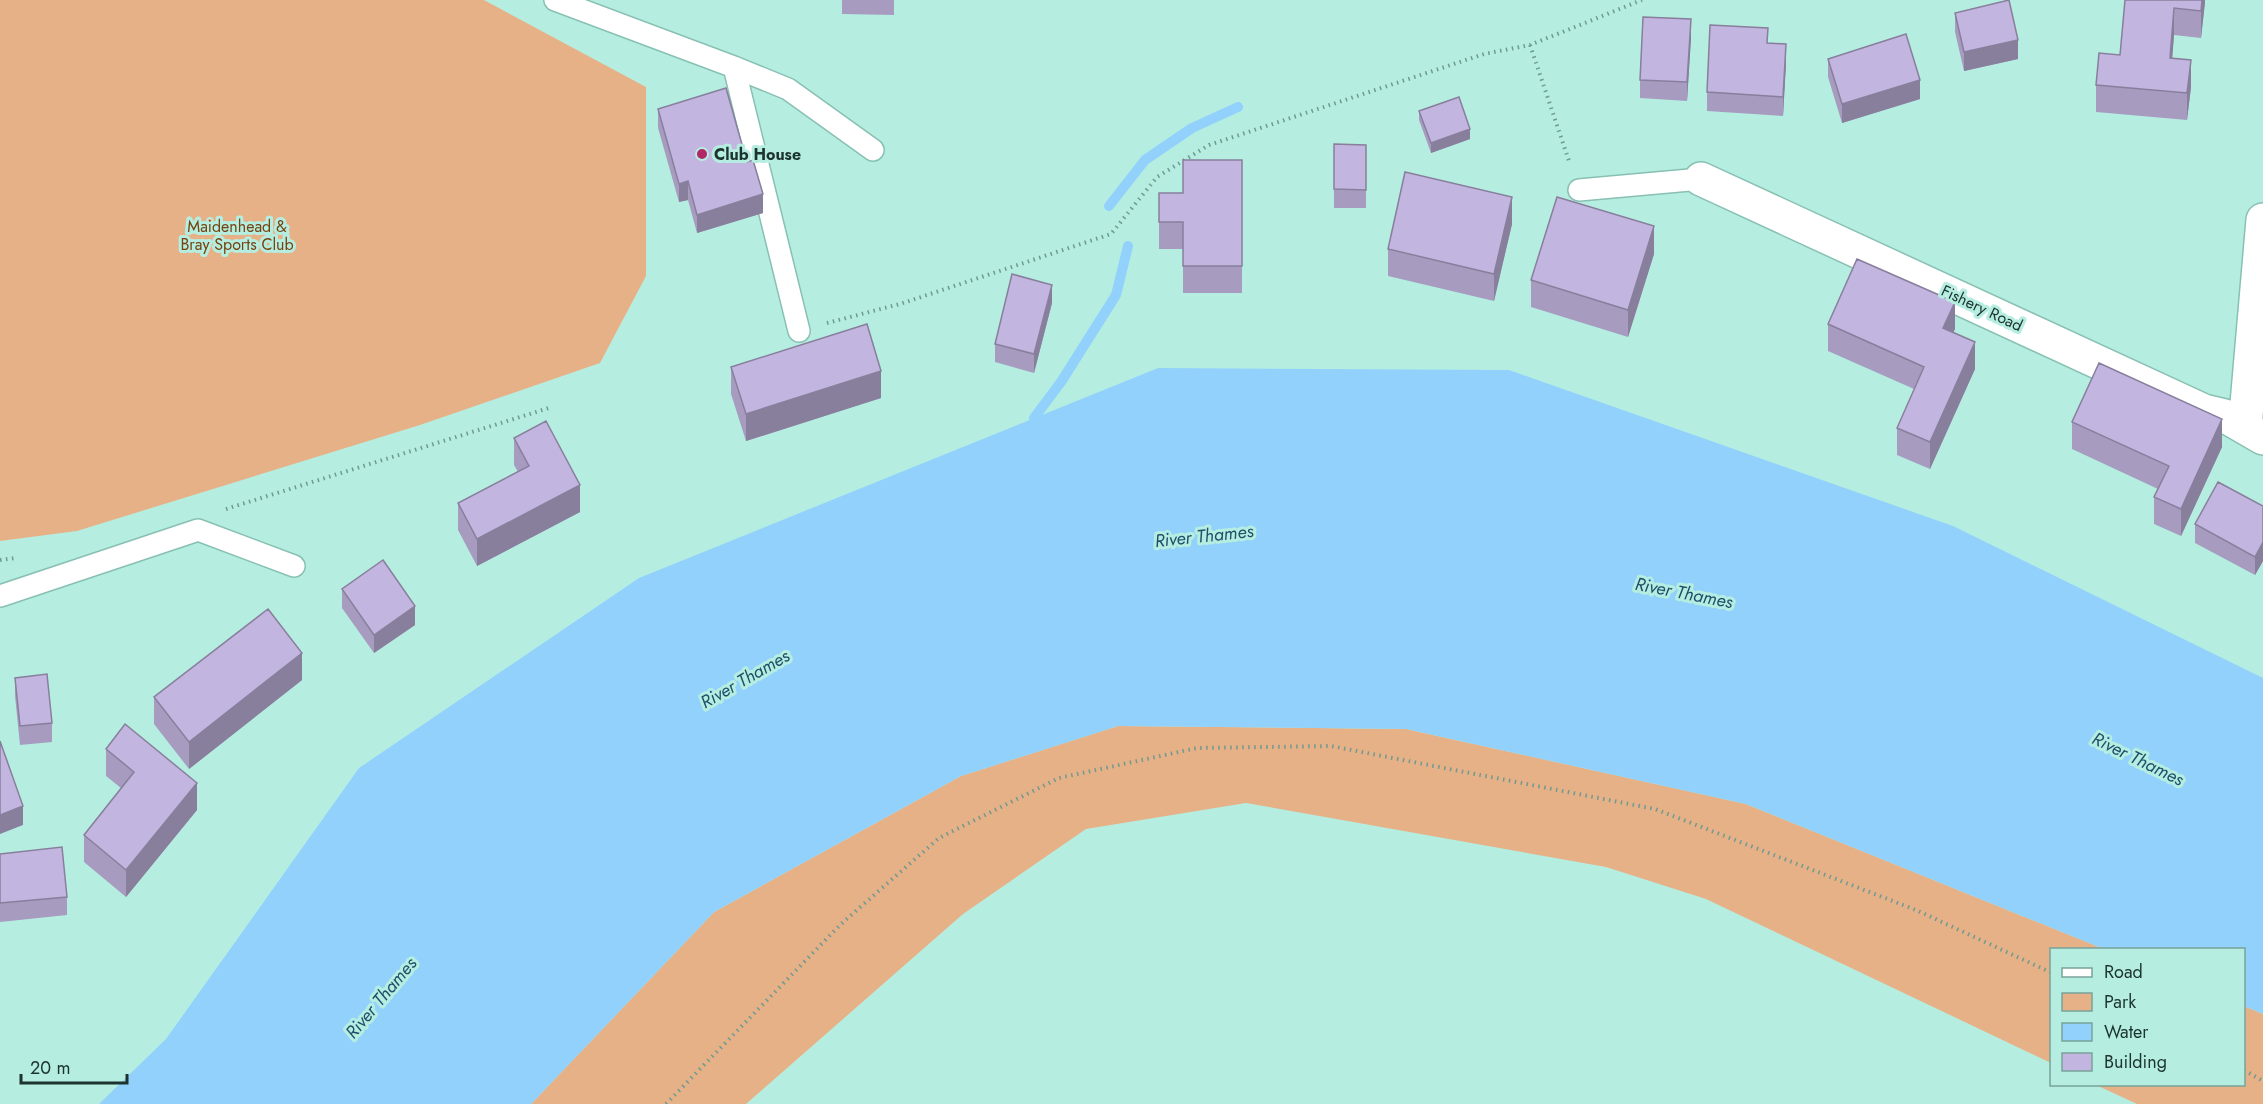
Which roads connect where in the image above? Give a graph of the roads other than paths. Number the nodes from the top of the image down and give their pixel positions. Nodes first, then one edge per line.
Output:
1 (555, 0) edge
2 (734, 67) junction
3 (873, 150) dead end
4 (1701, 179) joint
5 (1579, 190) road end
6 (2263, 220) edge
7 (799, 331) road end
8 (2254, 432) edge
9 (294, 566) dead end
10 (0, 596) edge

1 - 2 lane
2 - 3 lane
2 - 7 lane
4 - 5 lane
4 - 8 street, Fishery Road
6 - 8 street
9 - 10 lane

